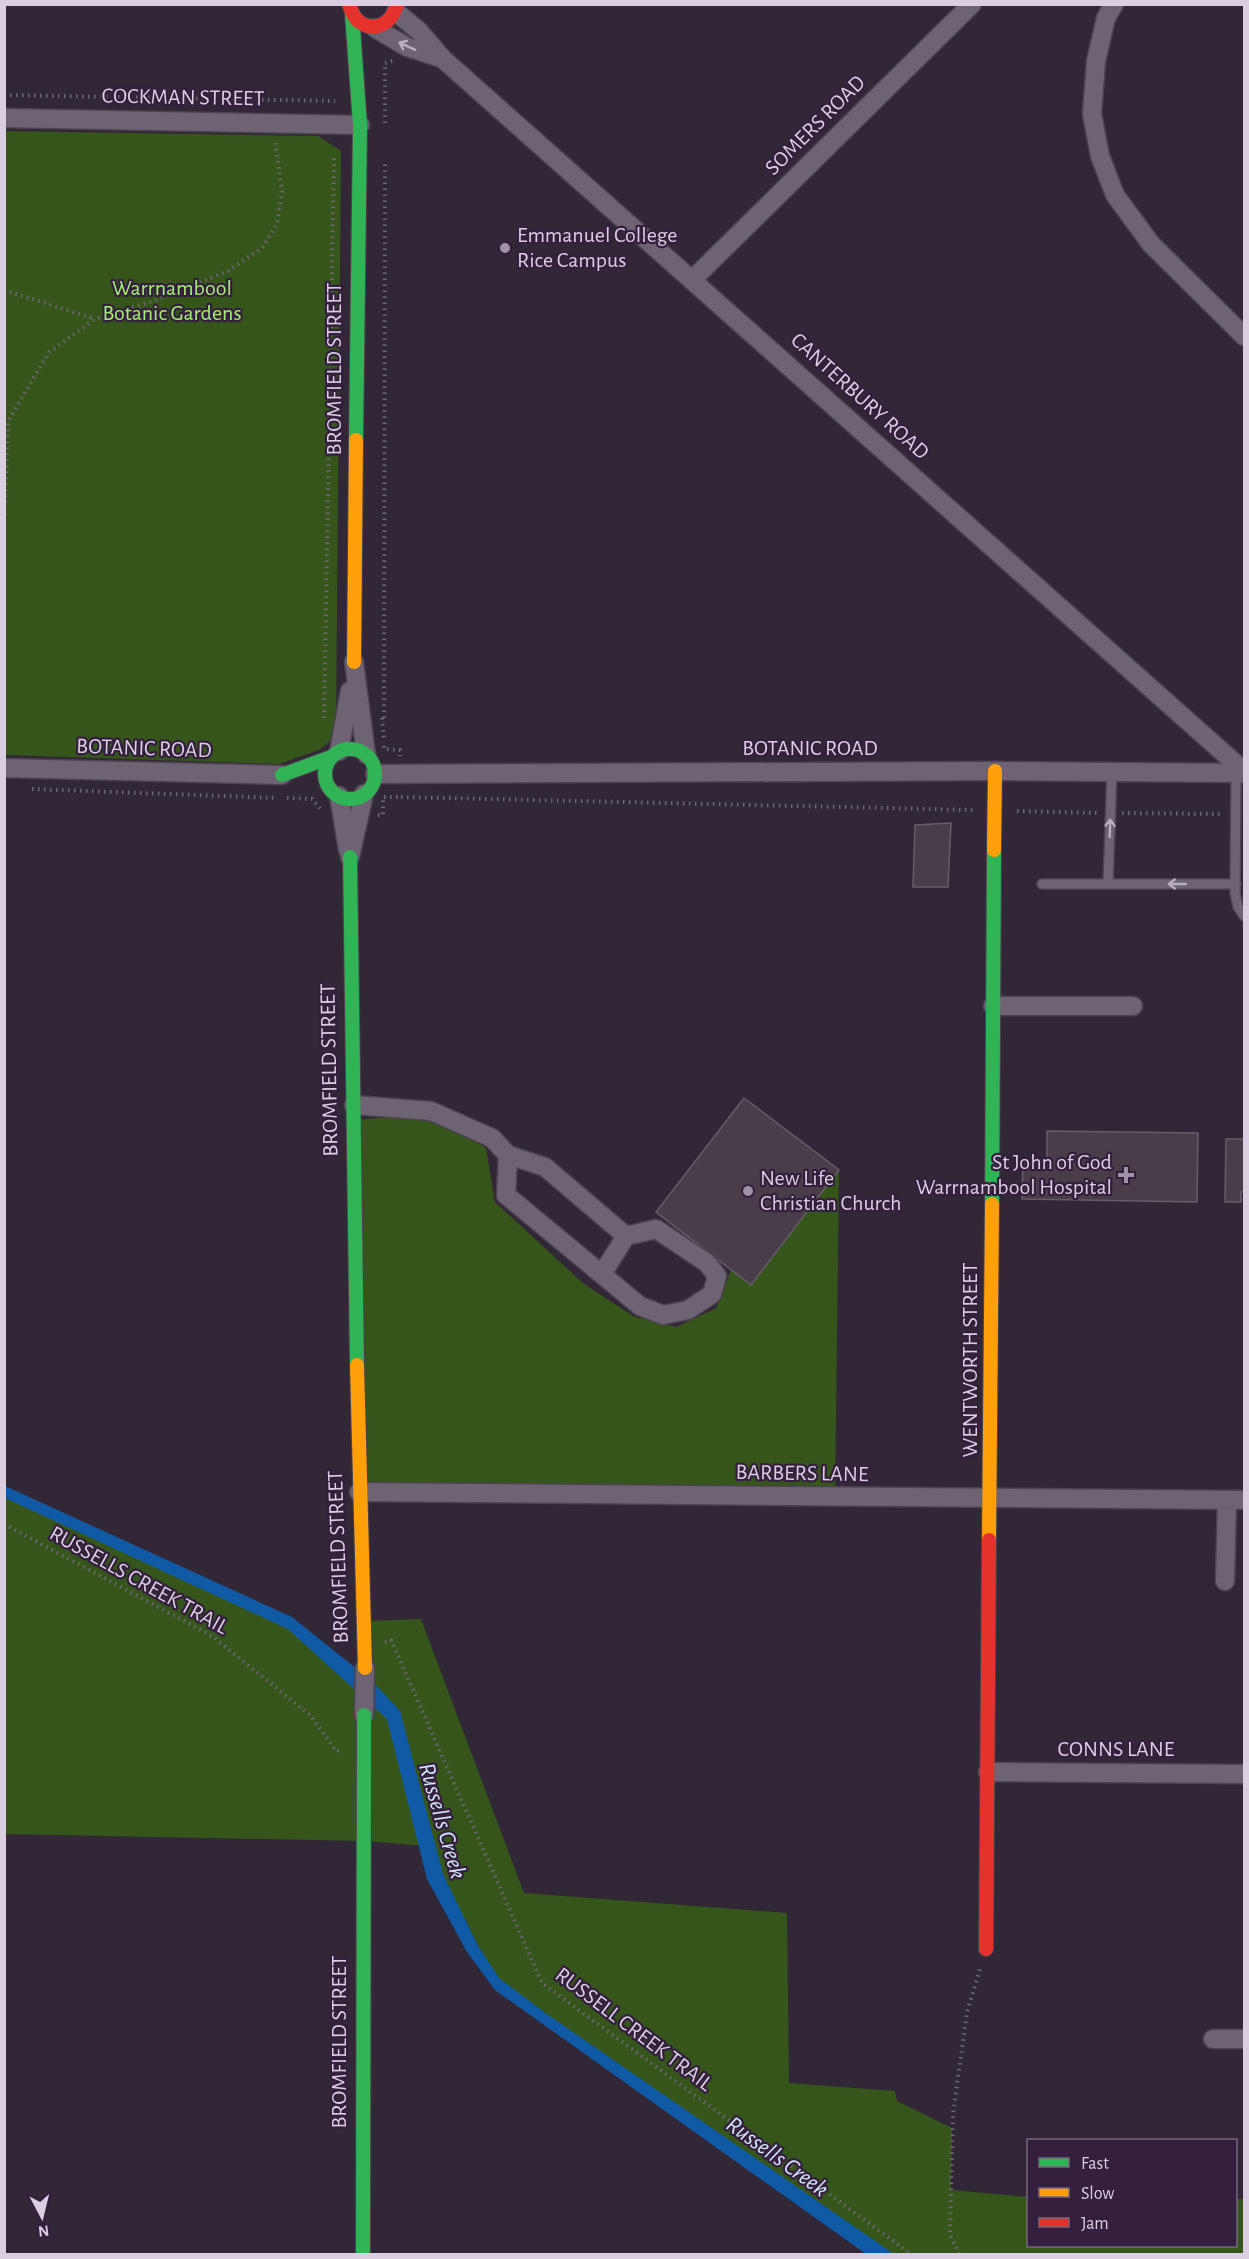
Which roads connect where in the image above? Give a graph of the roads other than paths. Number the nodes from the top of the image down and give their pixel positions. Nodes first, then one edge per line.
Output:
1 (972, 4) edge
2 (1114, 4) edge
3 (396, 8) edge
4 (350, 9) edge
5 (371, 34) junction
6 (442, 59) junction
7 (357, 76) junction
8 (4, 118) edge
9 (360, 125) junction
10 (692, 280) junction
11 (1245, 336) edge
12 (354, 662) junction
13 (335, 754) junction
14 (366, 754) junction
15 (4, 768) edge
16 (995, 771) junction
17 (1112, 772) junction
18 (1242, 773) edge
19 (375, 774) junction
20 (282, 776) junction
21 (333, 791) junction
22 (364, 794) junction
23 (350, 857) junction
24 (1042, 884) dead end
25 (1108, 884) junction
26 (1236, 884) junction
27 (1245, 916) edge
28 (993, 1006) junction
29 (1133, 1006) dead end
30 (354, 1106) junction
31 (508, 1155) junction
32 (626, 1236) junction
33 (602, 1274) junction
34 (359, 1492) junction
35 (990, 1498) junction
36 (1236, 1500) edge
37 (1225, 1581) dead end
38 (365, 1668) joint
39 (364, 1715) joint
40 (988, 1772) junction
41 (1245, 1774) edge
42 (986, 1949) road end
43 (1213, 2039) dead end
44 (1245, 2039) edge
45 (363, 2254) edge

1 - 10 street, SOMERS ROAD
2 - 11 street
3 - 5 street
3 - 6 street, CANTERBURY ROAD
4 - 5 street
4 - 7 street, BROMFIELD STREET
6 -> 5 street, CANTERBURY ROAD
5 - 7 street, BROMFIELD STREET
6 - 10 street, CANTERBURY ROAD
7 - 9 street, BROMFIELD STREET
8 - 9 street, COCKMAN STREET
9 - 12 street, BROMFIELD STREET
10 - 18 street, CANTERBURY ROAD
12 - 13 street, BROMFIELD STREET
12 - 14 street, BROMFIELD STREET
13 - 14 street
13 - 20 street, BOTANIC ROAD
13 - 21 street
14 - 19 street
15 - 20 street, BOTANIC ROAD
16 - 17 street, BOTANIC ROAD
16 - 19 street, BOTANIC ROAD
16 - 28 street, WENTWORTH STREET
17 - 18 street, BOTANIC ROAD
25 -> 17 lane
18 - 26 lane
19 - 22 street
20 - 21 street, BOTANIC ROAD
21 - 22 street
21 - 23 street, BROMFIELD STREET
22 - 23 street, BROMFIELD STREET
23 - 30 street, BROMFIELD STREET
24 - 25 lane
26 -> 25 lane
26 - 27 lane
28 - 29 street
28 - 35 street, WENTWORTH STREET
30 - 31 street
30 - 34 street, BROMFIELD STREET
31 - 32 street
31 - 33 street
32 - 33 street
32 - 33 street
34 - 35 street, BARBERS LANE
34 - 38 street, BROMFIELD STREET
35 - 36 street, BARBERS LANE
35 - 40 street, WENTWORTH STREET
36 - 37 street
38 - 39 street, BROMFIELD STREET
39 - 45 street, BROMFIELD STREET
40 - 41 street, CONNS LANE
40 - 42 street, WENTWORTH STREET
43 - 44 street

